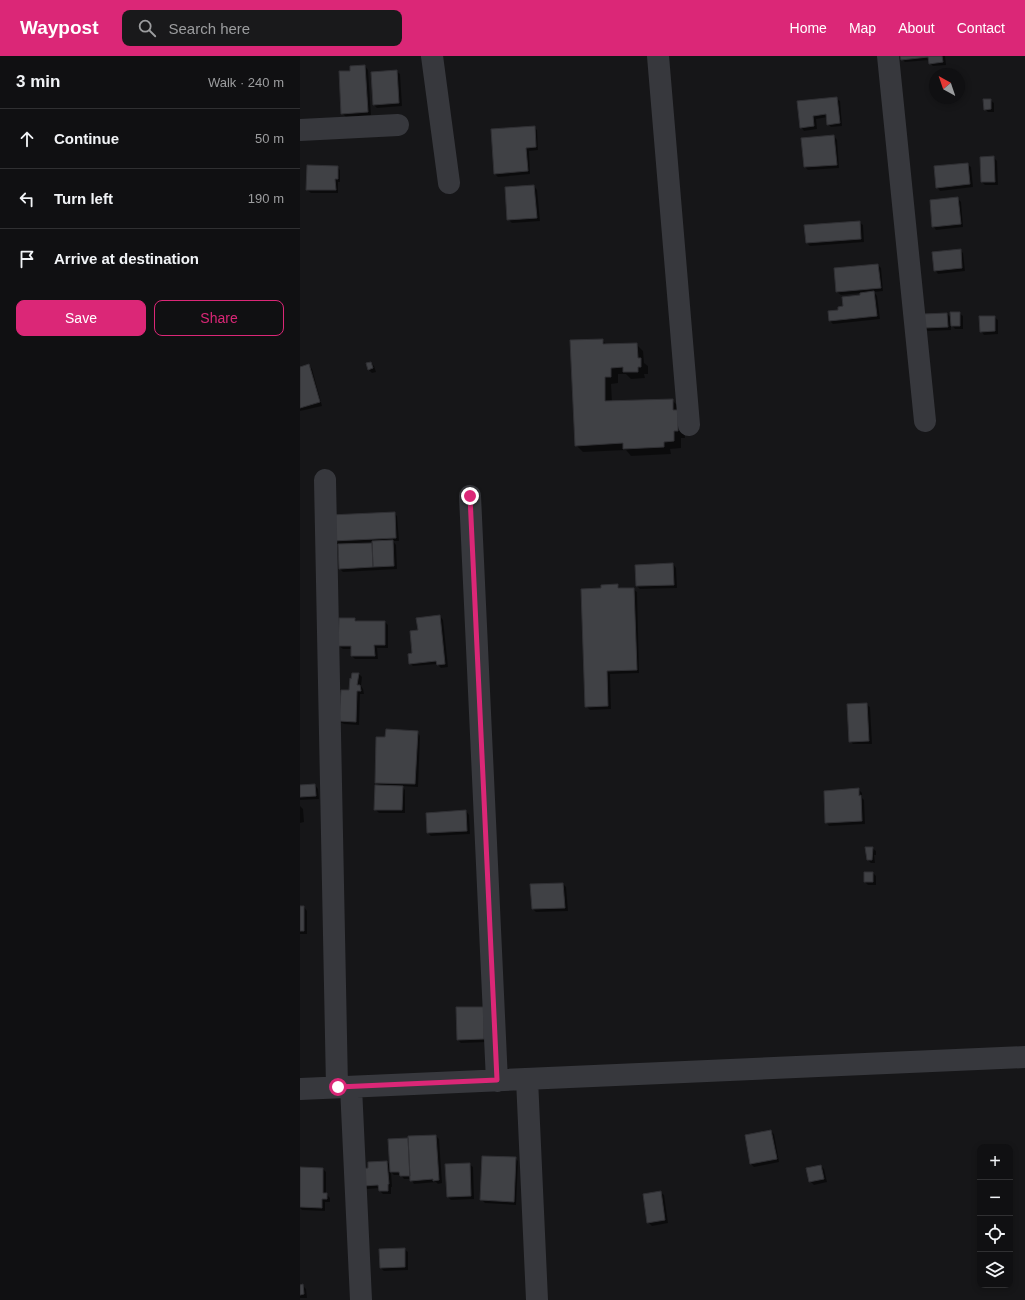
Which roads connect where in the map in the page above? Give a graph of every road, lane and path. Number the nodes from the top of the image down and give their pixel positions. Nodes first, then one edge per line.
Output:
1 (432, 56) edge
2 (658, 56) edge
3 (888, 56) edge
4 (398, 124) dead end
5 (300, 130) edge
6 (449, 183) dead end
7 (925, 421) dead end
8 (689, 425) dead end
9 (325, 480) dead end
10 (470, 496) dead end
11 (1025, 1057) edge
12 (527, 1079) junction
13 (497, 1080) junction
14 (344, 1087) junction
15 (300, 1089) edge
16 (361, 1300) edge
17 (537, 1300) edge

1 - 6 street
2 - 8 street
3 - 7 street
4 - 5 street
9 - 14 street
10 - 13 street
11 - 12 street
12 - 13 street
12 - 17 street
13 - 14 street
14 - 15 street
14 - 16 street

